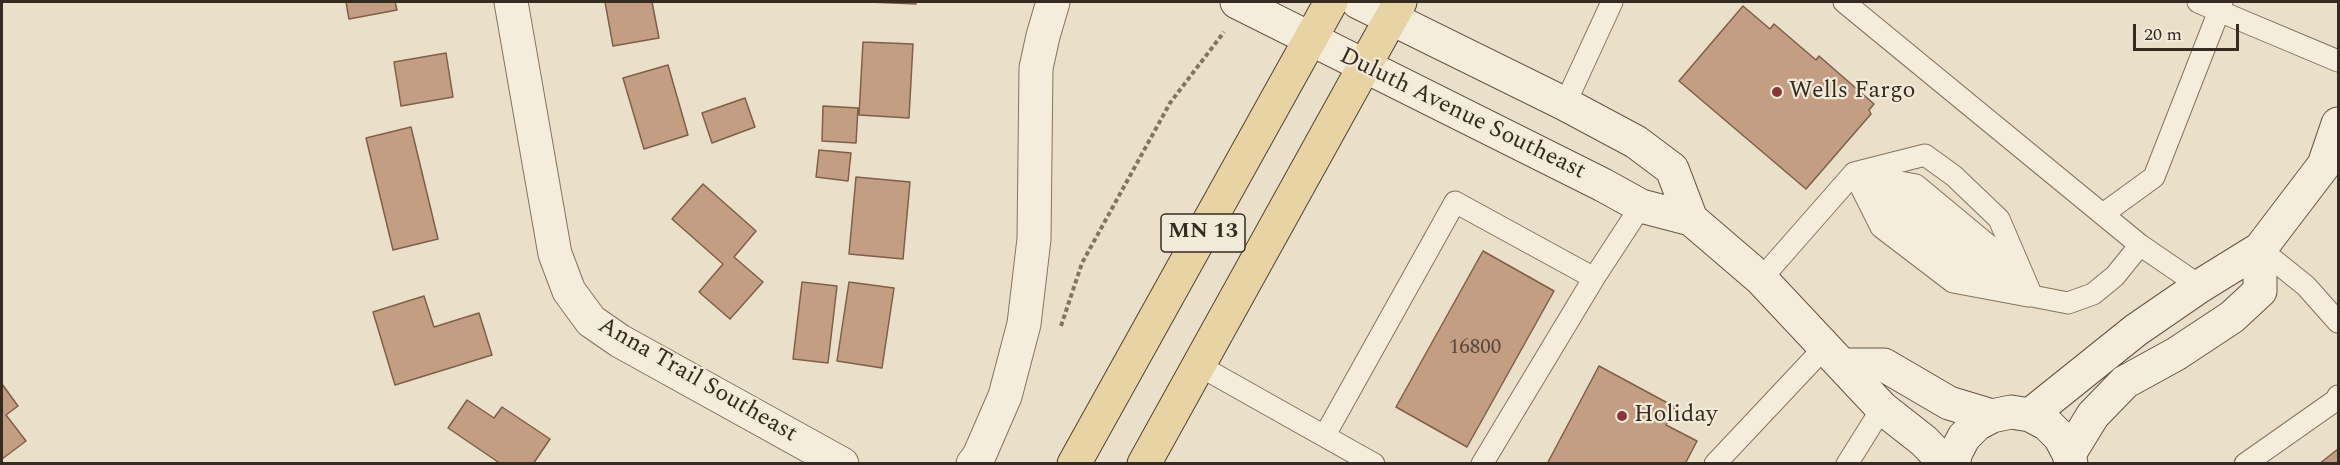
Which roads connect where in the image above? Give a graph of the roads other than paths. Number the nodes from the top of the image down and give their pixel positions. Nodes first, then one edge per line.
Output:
1 (511, 2) edge
2 (1053, 2) edge
3 (1331, 2) edge
4 (1358, 2) edge
5 (1612, 2) edge
6 (1844, 2) edge
7 (2198, 2) edge
8 (1240, 4) edge
9 (2220, 6) edge
10 (1395, 10) edge
11 (1310, 39) junction
12 (2338, 61) edge
13 (1364, 66) junction
14 (1566, 104) junction
15 (2338, 124) edge
16 (1854, 173) junction
17 (1641, 206) junction
18 (2103, 214) junction
19 (1691, 219) junction
20 (2140, 245) junction
21 (2260, 249) junction
22 (1594, 278) junction
23 (1761, 279) junction
24 (2200, 286) junction
25 (2032, 296) junction
26 (2338, 322) edge
27 (1834, 356) junction
28 (1198, 365) junction
29 (2338, 396) edge
30 (1882, 408) junction
31 (2030, 415) junction
32 (1992, 416) junction
33 (1325, 435) junction
34 (2070, 459) edge
35 (842, 464) edge
36 (973, 464) edge
37 (1074, 464) edge
38 (1144, 464) edge
39 (1374, 464) edge
40 (1482, 464) edge
41 (1715, 464) edge
42 (1847, 464) edge
43 (1946, 464) edge
44 (1953, 464) edge
45 (2245, 464) edge

1 - 35 street, Anna Trail Southeast
2 - 36 street
3 - 11 main road, MN 13
4 - 10 street, Duluth Avenue Southeast
5 - 14 lane
6 - 18 lane
7 - 9 lane
8 - 11 street, Duluth Avenue Southeast
9 - 12 lane
9 - 18 lane
10 - 13 main road, MN 13
10 - 14 street, Duluth Avenue Southeast
11 - 13 street, Duluth Avenue Southeast
11 - 37 main road, MN 13
13 - 17 street, Duluth Avenue Southeast
13 - 28 main road, MN 13
14 - 19 street, Duluth Avenue Southeast
15 - 21 street
16 - 23 lane
16 - 25 lane
16 - 25 lane
16 - 25 lane
17 - 19 street, Duluth Avenue Southeast
17 - 22 lane
18 - 20 lane
19 - 23 street, Duluth Avenue Southeast
20 - 24 lane
20 - 25 lane
21 - 24 street
21 - 26 lane
21 - 34 street
22 - 33 lane
22 - 40 lane
23 - 27 street, Duluth Avenue Southeast
24 - 31 street
27 - 30 street, Duluth Avenue Southeast
27 - 32 street
27 - 41 lane
28 - 33 lane
28 - 38 main road, MN 13
29 - 45 lane
30 - 42 lane
30 - 43 street, Duluth Avenue Southeast
31 - 32 street
31 - 34 street
32 - 44 street
33 - 39 lane

